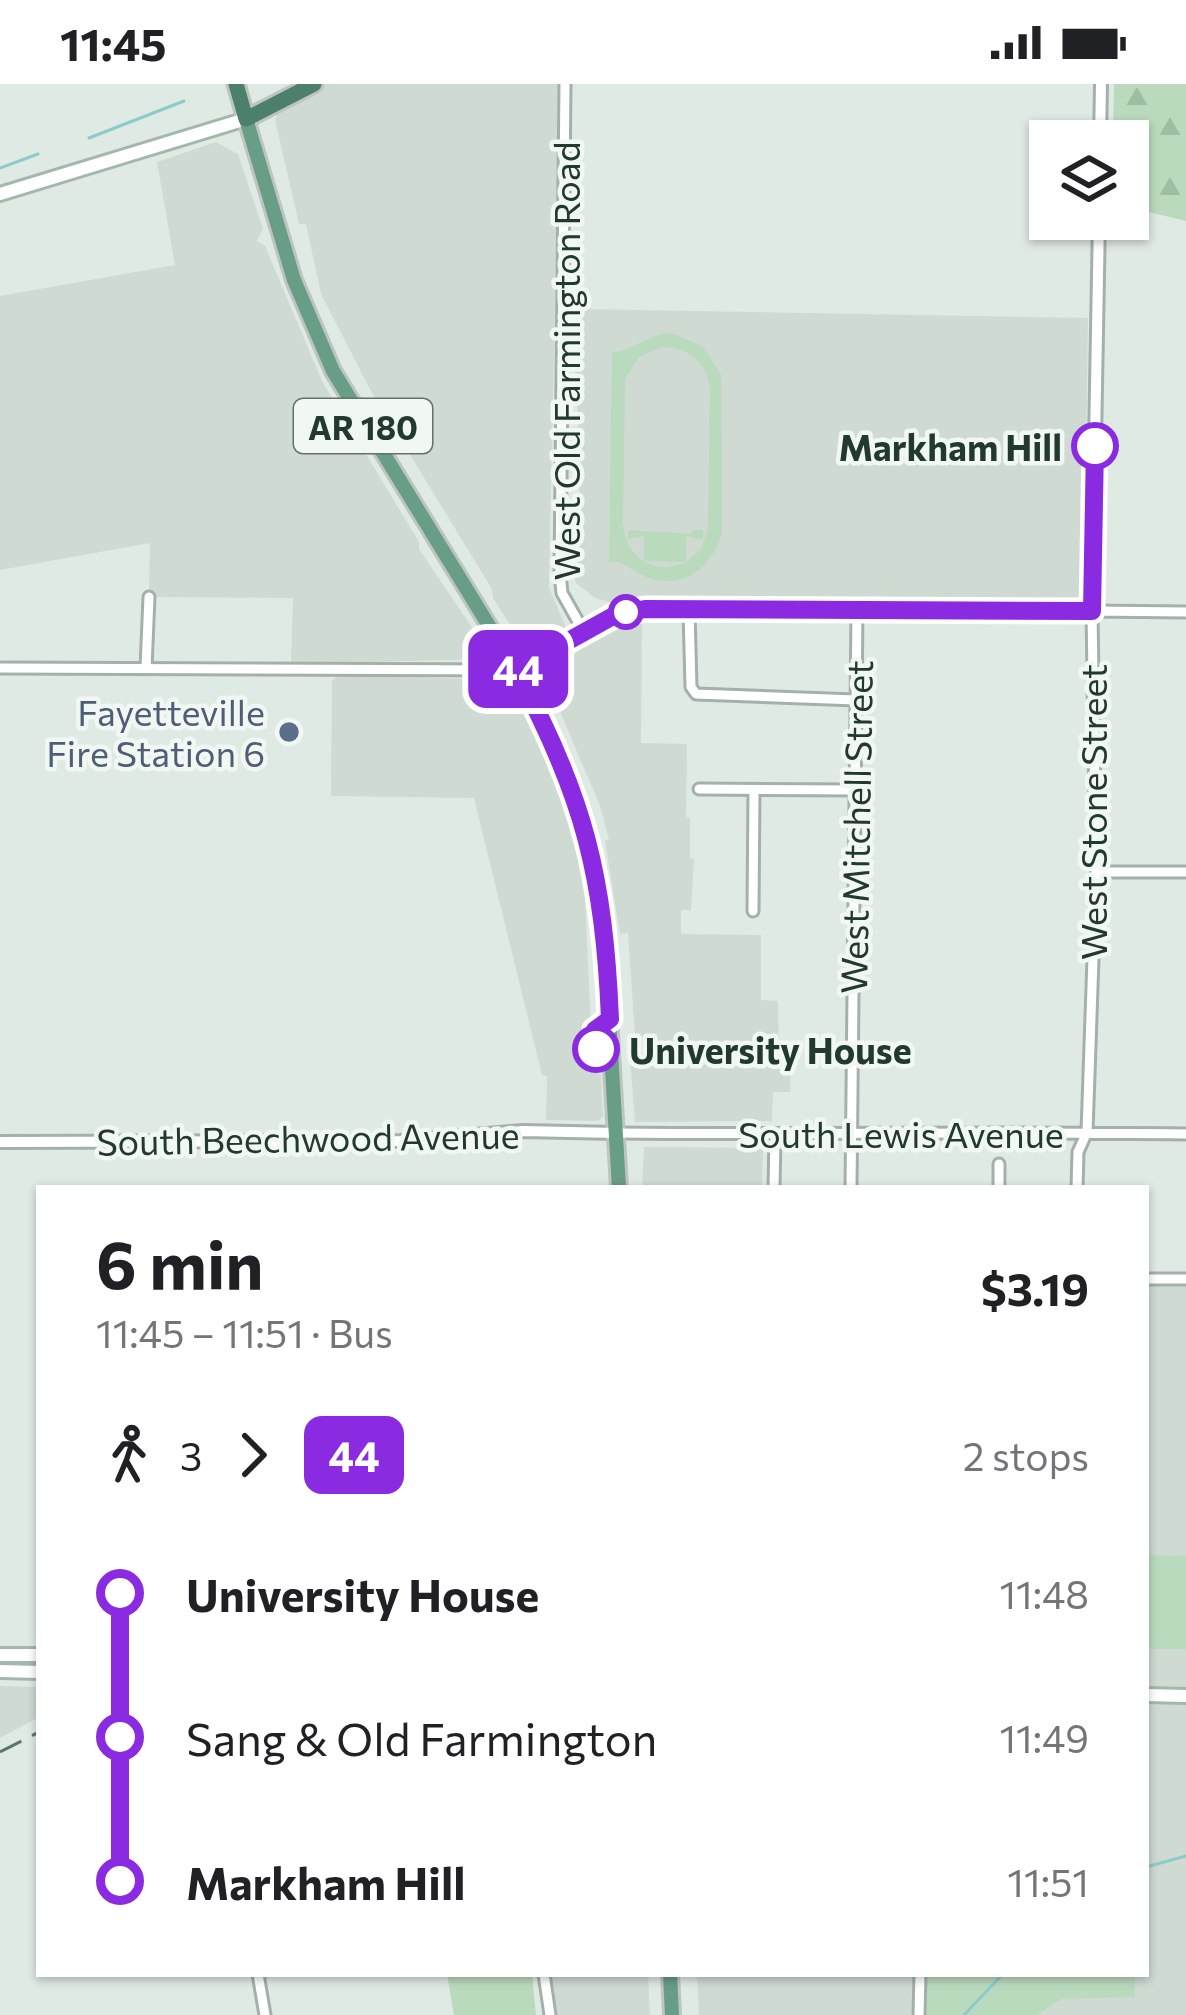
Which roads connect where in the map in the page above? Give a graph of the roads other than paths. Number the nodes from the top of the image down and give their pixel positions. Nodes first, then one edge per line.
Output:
1 (236, 84) edge
2 (314, 84) edge
3 (565, 84) edge
4 (1101, 84) edge
5 (246, 119) junction
6 (1100, 120) edge
7 (0, 194) edge
8 (1099, 240) edge
9 (149, 597) dead end
10 (689, 610) junction
11 (857, 610) junction
12 (1092, 611) junction
13 (1186, 612) edge
14 (584, 632) junction
15 (0, 668) edge
16 (146, 668) junction
17 (516, 670) junction
18 (856, 700) junction
19 (699, 790) dead end
20 (754, 790) junction
21 (855, 790) junction
22 (1096, 872) junction
23 (1186, 872) edge
24 (753, 911) dead end
25 (1087, 1132) junction
26 (616, 1133) junction
27 (1186, 1134) edge
28 (775, 1135) junction
29 (852, 1135) junction
30 (0, 1142) edge
31 (999, 1164) dead end
32 (619, 1185) edge
33 (774, 1185) edge
34 (851, 1185) edge
35 (999, 1185) edge
36 (1077, 1185) edge
37 (1149, 1279) edge
38 (1186, 1279) edge
39 (0, 1655) edge
40 (36, 1655) edge
41 (0, 1671) edge
42 (36, 1672) edge
43 (1149, 1695) edge
44 (1186, 1696) edge
45 (259, 1977) edge
46 (544, 1977) edge
47 (670, 1977) edge
48 (920, 1977) edge
49 (266, 2015) edge
50 (550, 2015) edge
51 (672, 2015) edge
52 (919, 2015) edge

1 - 5 highway
2 - 5 highway
3 - 14 street, West Old Farmington Road
4 - 6 street
5 - 7 main road
5 - 17 main road, AR 180
8 - 12 street, West Stone Street
9 - 16 street
10 - 11 street
10 - 14 street
10 - 18 street
11 - 12 street
11 - 18 street, West Mitchell Street
12 - 13 street
12 - 22 street, West Stone Street
14 - 17 street
15 - 16 street
16 - 17 street
17 - 26 main road, AR 180
18 - 21 street, West Mitchell Street
19 - 20 street
20 - 21 street
20 - 24 street
21 - 29 street, West Mitchell Street
22 - 23 street
22 - 25 street, West Stone Street
25 - 27 street, South Lewis Avenue
25 - 29 street, South Lewis Avenue
25 - 36 street, West Stone Street
26 - 28 street, South Lewis Avenue
26 - 30 street, South Beechwood Avenue
26 - 32 main road, AR 180
28 - 29 street, South Lewis Avenue
28 - 33 street
29 - 34 street, West Mitchell Street
31 - 35 street
37 - 38 street
39 - 40 main road
41 - 42 main road
43 - 44 main road
45 - 49 street
46 - 50 street
47 - 51 main road
48 - 52 street

